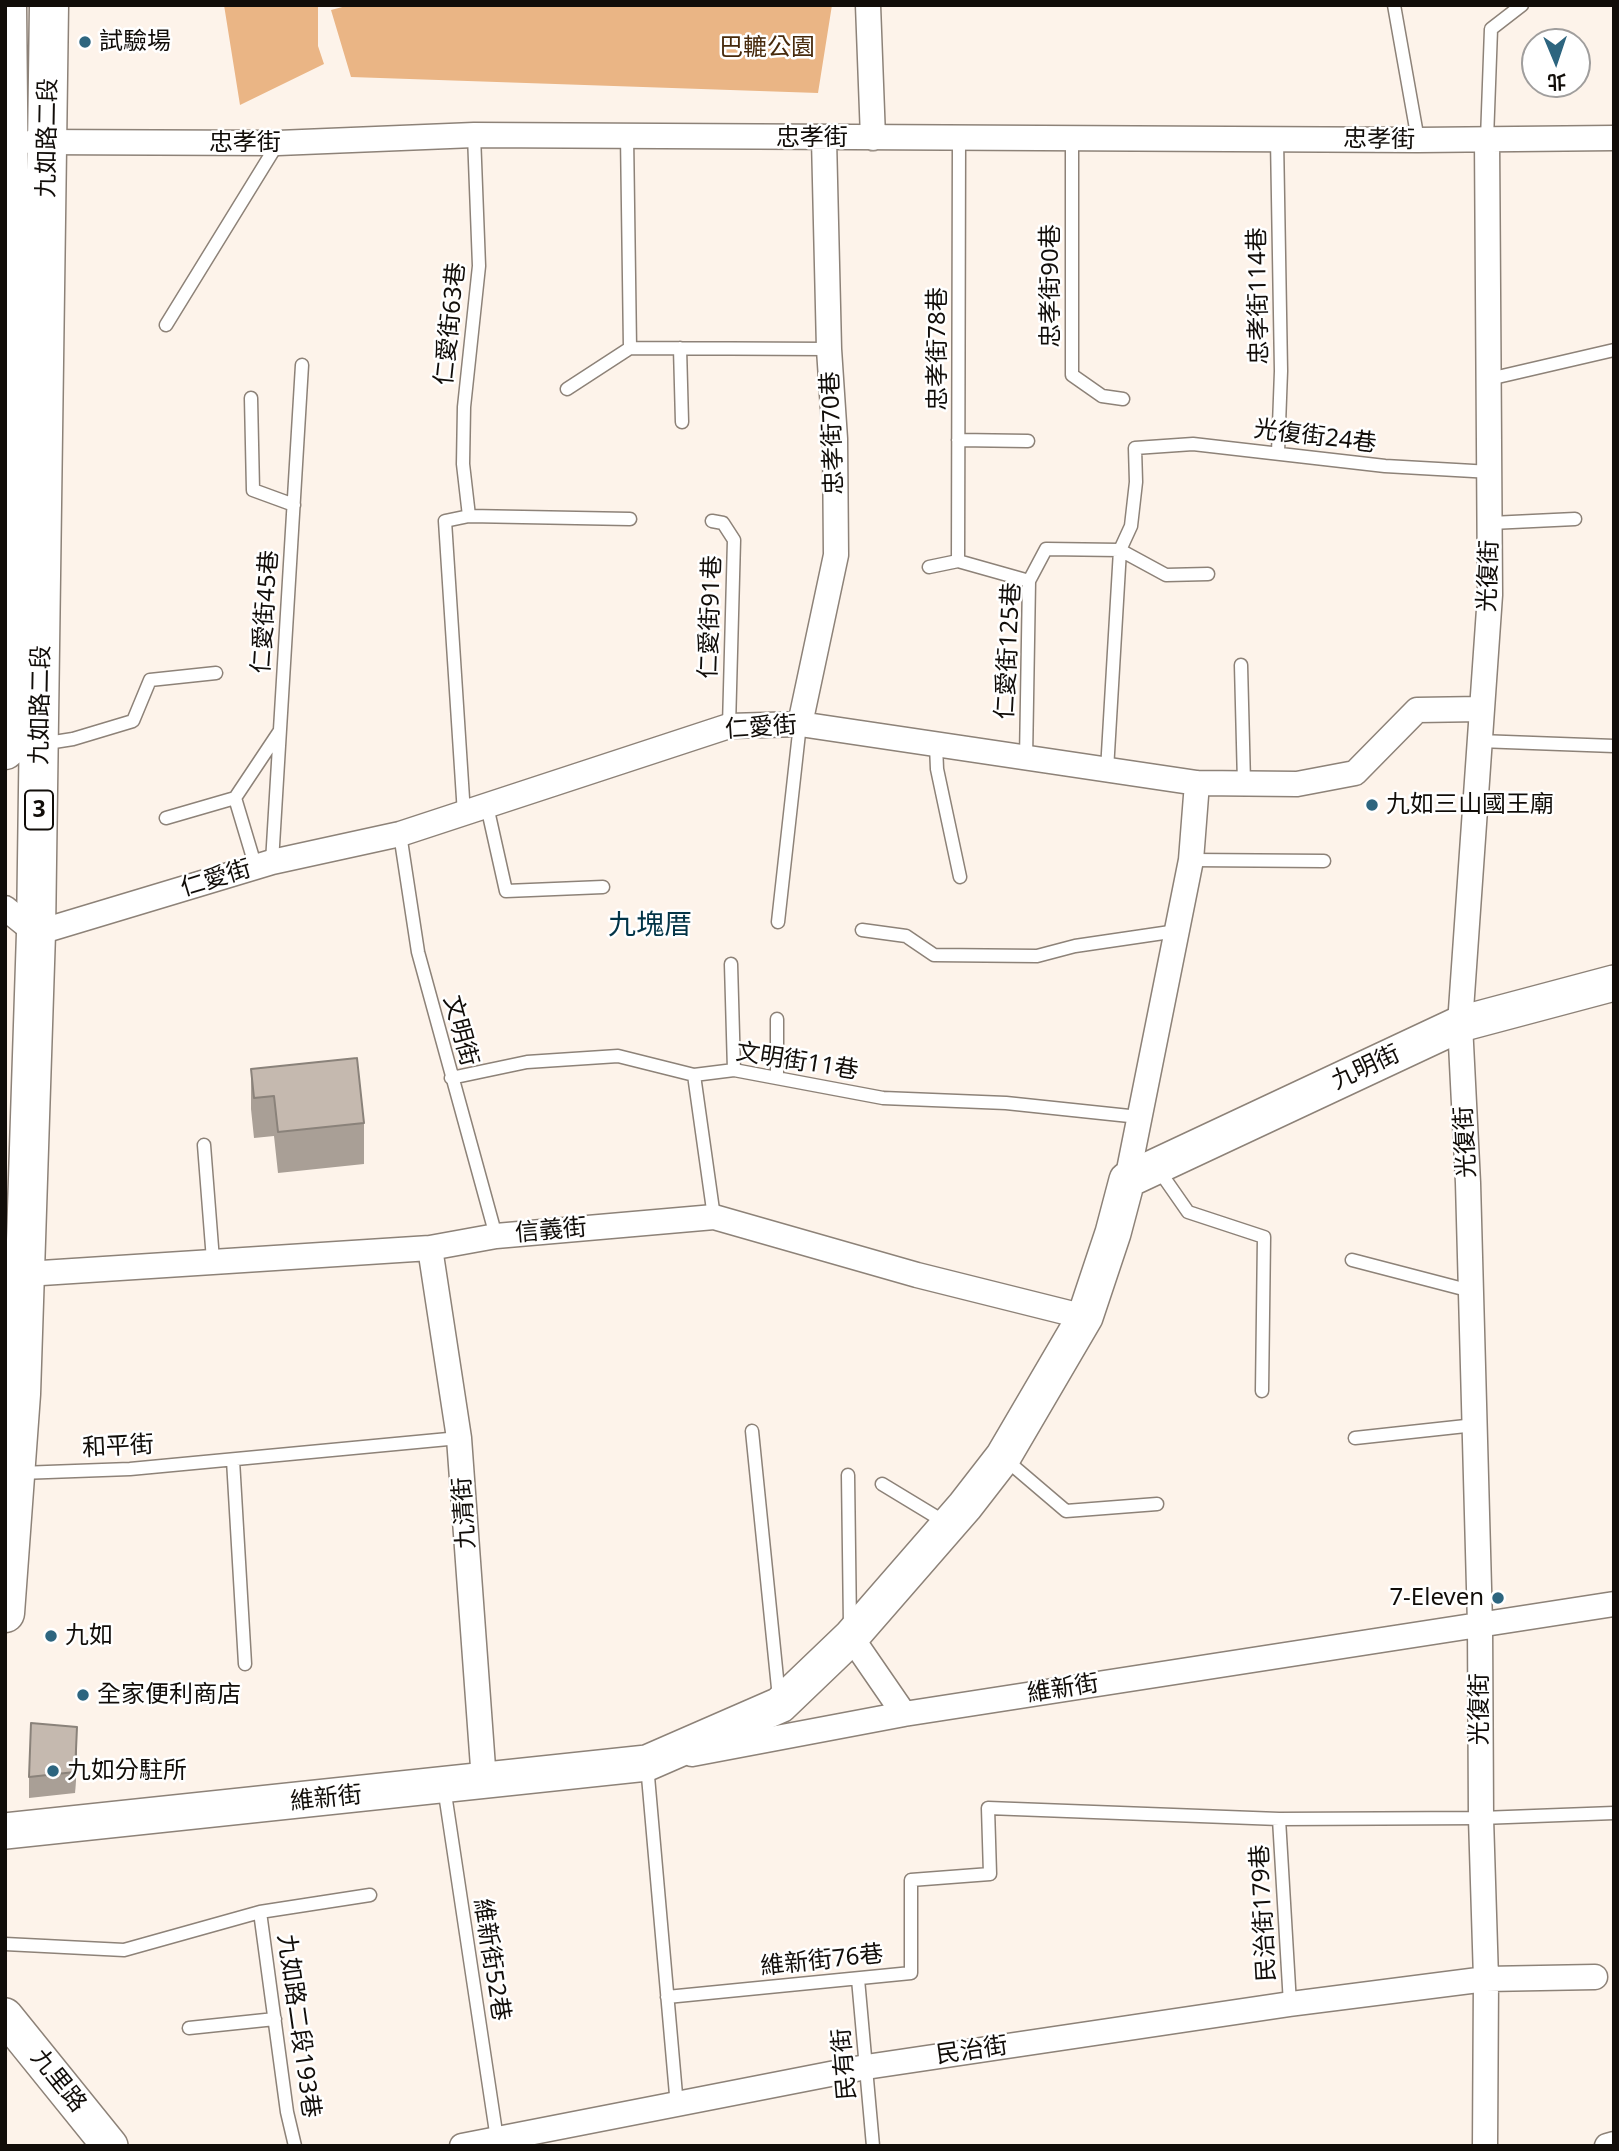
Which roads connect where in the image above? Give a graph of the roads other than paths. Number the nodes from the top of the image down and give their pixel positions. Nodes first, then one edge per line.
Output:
1 (7, 5) edge
2 (49, 5) edge
3 (868, 5) edge
4 (1394, 5) edge
5 (1522, 5) edge
6 (474, 135) junction
7 (627, 135) junction
8 (873, 138) junction
9 (959, 138) junction
10 (1072, 138) junction
11 (1614, 138) edge
12 (824, 139) junction
13 (1277, 139) junction
14 (1487, 139) junction
15 (7, 141) edge
16 (1418, 141) junction
17 (48, 142) junction
18 (278, 143) junction
19 (23, 299) edge
20 (166, 325) dead end
21 (630, 348) junction
22 (680, 348) junction
23 (829, 349) junction
24 (1614, 350) edge
25 (302, 365) dead end
26 (1489, 379) junction
27 (567, 389) dead end
28 (251, 398) dead end
29 (1123, 399) dead end
30 (682, 422) dead end
31 (958, 440) junction
32 (1028, 441) dead end
33 (1278, 452) junction
34 (1491, 472) junction
35 (294, 505) junction
36 (470, 516) junction
37 (630, 519) dead end
38 (1575, 519) dead end
39 (712, 521) dead end
40 (1490, 523) junction
41 (1119, 550) junction
42 (958, 561) junction
43 (929, 567) dead end
44 (1208, 574) dead end
45 (1029, 581) junction
46 (18, 651) edge
47 (1241, 665) dead end
48 (216, 673) dead end
49 (1481, 709) junction
50 (800, 724) junction
51 (729, 726) junction
52 (279, 732) junction
53 (1479, 741) junction
54 (936, 745) junction
55 (1614, 746) edge
56 (23, 747) edge
57 (1026, 759) junction
58 (1107, 770) junction
59 (1196, 783) junction
60 (1244, 783) junction
61 (235, 798) junction
62 (475, 810) junction
63 (166, 818) dead end
64 (400, 834) junction
65 (1191, 859) junction
66 (1324, 860) dead end
67 (264, 865) junction
68 (960, 877) dead end
69 (603, 887) dead end
70 (5, 908) edge
71 (778, 922) dead end
72 (862, 930) dead end
73 (1177, 931) junction
74 (36, 933) junction
75 (732, 964) dead end
76 (1614, 983) edge
77 (777, 1019) dead end
78 (1460, 1024) junction
79 (734, 1070) junction
80 (694, 1074) junction
81 (451, 1078) junction
82 (776, 1078) junction
83 (1139, 1117) junction
84 (204, 1145) dead end
85 (1141, 1172) junction
86 (714, 1217) junction
87 (496, 1236) junction
88 (430, 1248) junction
89 (213, 1260) junction
90 (1352, 1260) dead end
91 (16, 1274) edge
92 (1471, 1292) junction
93 (1085, 1317) junction
94 (1262, 1391) dead end
95 (1475, 1425) junction
96 (752, 1431) dead end
97 (459, 1438) junction
98 (1355, 1438) dead end
99 (1003, 1457) junction
100 (233, 1460) junction
101 (11, 1473) edge
102 (848, 1475) dead end
103 (882, 1484) dead end
104 (1157, 1504) dead end
105 (949, 1525) junction
106 (1614, 1604) edge
107 (5, 1613) edge
108 (1480, 1624) junction
109 (850, 1637) junction
110 (245, 1664) dead end
111 (780, 1705) junction
112 (904, 1714) junction
113 (647, 1763) junction
114 (484, 1781) junction
115 (444, 1787) junction
116 (1614, 1813) edge
117 (1481, 1818) junction
118 (1279, 1819) junction
119 (5, 1831) edge
120 (370, 1895) dead end
121 (260, 1912) junction
122 (5, 1944) edge
123 (1595, 1977) dead end
124 (858, 1979) junction
125 (1486, 1979) junction
126 (667, 1997) junction
127 (1290, 2004) junction
128 (5, 2016) edge
129 (275, 2019) junction
130 (188, 2028) dead end
131 (866, 2067) junction
132 (677, 2106) junction
133 (497, 2139) junction
134 (1614, 2144) edge
135 (110, 2146) edge
136 (295, 2146) edge
137 (462, 2146) edge
138 (873, 2146) edge
139 (1485, 2146) edge
140 (1607, 2146) edge

1 - 15 main road, 九如路二段 / 3
2 - 17 main road, 九如路二段 / 3
3 - 8 street
4 - 16 lane
5 - 14 lane
6 - 7 street, 忠孝街
6 - 18 street, 忠孝街
6 - 36 lane, 仁愛街63巷
7 - 12 street, 忠孝街
7 - 21 lane
8 - 9 street, 忠孝街
8 - 12 street, 忠孝街
9 - 10 street, 忠孝街
9 - 31 lane, 忠孝街78巷
10 - 13 street, 忠孝街
10 - 29 lane, 忠孝街90巷
11 - 14 street, 忠孝街
12 - 23 street, 忠孝街70巷
13 - 16 street, 忠孝街
13 - 33 lane, 忠孝街114巷
14 - 16 street, 忠孝街
14 - 26 street, 光復街
15 - 17 street, 忠孝街
15 - 19 main road, 九如路二段 / 3
17 - 18 street, 忠孝街
17 - 19 main road, 九如路二段 / 3
18 - 20 lane
19 - 46 main road, 九如路二段 / 3
21 - 22 lane
21 - 27 lane
22 - 23 lane
22 - 30 lane
23 - 50 street, 忠孝街70巷
24 - 26 lane
25 - 35 lane, 仁愛街45巷
26 - 34 street, 光復街
28 - 35 lane
31 - 32 lane
31 - 42 lane, 忠孝街78巷
33 - 34 lane, 光復街24巷
33 - 41 lane, 光復街24巷
34 - 40 street, 光復街
35 - 52 lane, 仁愛街45巷
36 - 37 lane
36 - 62 lane
38 - 40 lane
39 - 51 lane, 仁愛街91巷
40 - 49 street, 光復街
41 - 44 lane, 仁愛街125巷
41 - 45 lane, 仁愛街125巷
41 - 58 lane
42 - 43 lane
42 - 45 lane
45 - 57 lane, 仁愛街125巷
46 - 56 main road, 九如路二段 / 3
47 - 60 lane
48 - 56 lane
49 - 53 street, 光復街
49 - 60 street, 仁愛街
50 - 51 street, 仁愛街
50 - 54 street, 仁愛街
50 - 71 lane
51 - 62 street, 仁愛街
52 - 61 lane
52 - 67 lane, 仁愛街45巷
53 - 55 lane
53 - 78 street, 光復街
54 - 57 street, 仁愛街
54 - 68 lane
56 - 74 main road, 九如路二段 / 3
57 - 58 street, 仁愛街
58 - 59 street, 仁愛街
59 - 60 street, 仁愛街
59 - 65 street
61 - 63 lane
61 - 67 lane
62 - 64 street, 仁愛街
62 - 69 lane
64 - 67 street, 仁愛街
64 - 81 lane, 文明街
65 - 66 lane
65 - 73 street
67 - 74 street, 仁愛街
70 - 74 street
72 - 73 lane
73 - 83 street
74 - 91 main road, 九如路二段 / 3
75 - 79 lane
76 - 78 street, 九明街
77 - 82 lane
78 - 85 street, 九明街
78 - 92 street, 光復街
79 - 80 lane, 文明街11巷
79 - 82 lane, 文明街11巷
80 - 81 lane, 文明街11巷
80 - 86 lane
81 - 87 lane, 文明街
82 - 83 lane, 文明街11巷
83 - 85 street
84 - 89 lane
85 - 93 street, 維新街
85 - 94 lane
86 - 87 street, 信義街
86 - 93 street, 信義街
87 - 88 street, 信義街
88 - 89 street, 信義街
88 - 97 street, 九清街
89 - 91 street, 信義街
90 - 92 lane
91 - 101 main road, 九如路二段 / 3
92 - 95 street, 光復街
93 - 99 street, 維新街
95 - 98 lane
95 - 108 street, 光復街
96 - 111 lane
97 - 100 lane, 和平街
97 - 114 street, 九清街
99 - 104 lane
99 - 105 street, 維新街
100 - 101 lane, 和平街
100 - 110 lane
101 - 107 main road, 九如路二段 / 3
102 - 109 lane
103 - 105 lane
105 - 109 street, 維新街
106 - 108 street, 維新街
108 - 112 street, 維新街
108 - 117 street, 光復街
109 - 111 street, 維新街
109 - 112 street
111 - 113 street, 維新街
112 - 113 street, 維新街
113 - 114 street, 維新街
113 - 126 lane
114 - 115 street, 維新街
115 - 119 street, 維新街
115 - 133 lane, 維新街52巷
116 - 117 lane
117 - 118 lane
117 - 125 street, 光復街
118 - 124 lane, 維新街76巷
118 - 127 lane, 民治街179巷
120 - 121 lane, 九如路二段193巷
121 - 122 lane, 九如路二段193巷
121 - 129 lane, 九如路二段193巷
123 - 125 street, 民治街
124 - 126 lane, 維新街76巷
124 - 131 lane, 民有街
125 - 127 street, 民治街
125 - 139 street, 光復街
126 - 132 lane
127 - 131 street, 民治街
128 - 135 street, 九里路
129 - 130 lane
129 - 136 lane, 九如路二段193巷
131 - 132 street, 民治街
131 - 138 lane, 民有街
132 - 133 street, 民治街
133 - 137 street, 民治街
134 - 140 street

